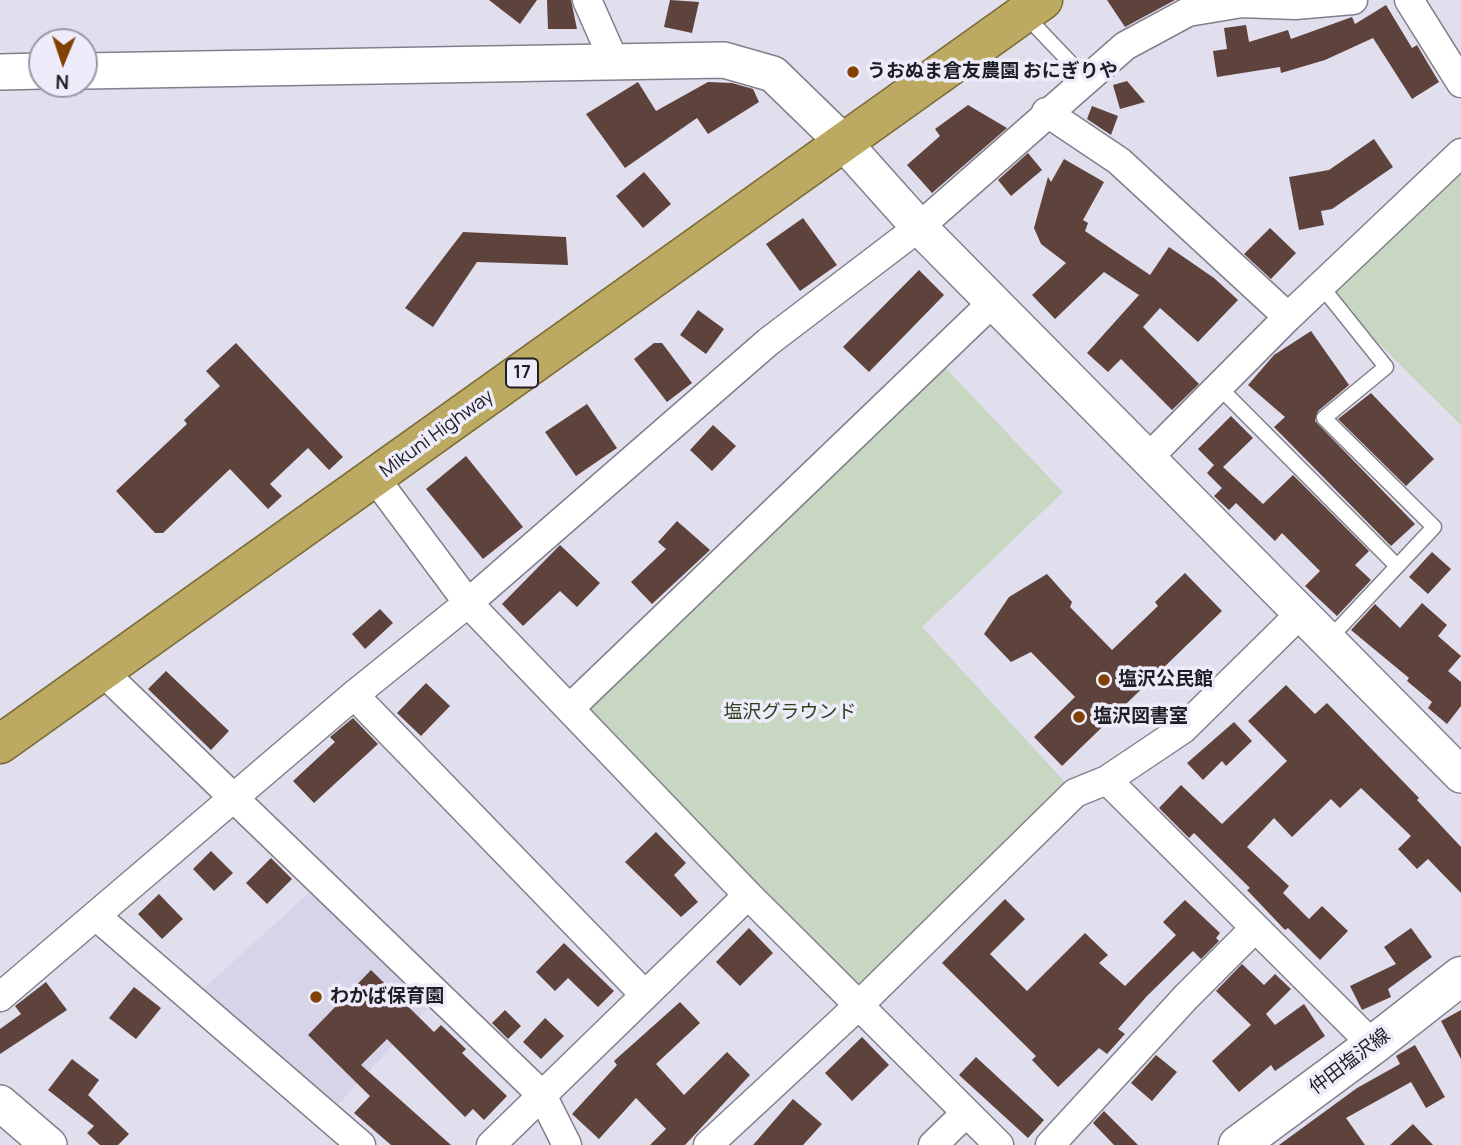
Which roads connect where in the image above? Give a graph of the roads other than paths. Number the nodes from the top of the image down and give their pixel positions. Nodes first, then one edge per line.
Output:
1 (587, 0) edge
2 (1353, 0) edge
3 (1409, 0) edge
4 (1033, 7) edge
5 (614, 61) junction
6 (28, 71) edge
7 (98, 71) edge
8 (0, 72) edge
9 (1086, 79) junction
10 (1461, 83) edge
11 (1046, 112) junction
12 (843, 142) junction
13 (1461, 152) edge
14 (919, 227) junction
15 (1322, 287) junction
16 (994, 301) junction
17 (1288, 317) junction
18 (1219, 387) junction
19 (1148, 458) junction
20 (375, 478) junction
21 (1397, 566) junction
22 (468, 603) junction
23 (1301, 613) junction
24 (1328, 640) junction
25 (102, 671) junction
26 (354, 695) junction
27 (570, 708) junction
28 (0, 744) edge
29 (1461, 775) edge
30 (1107, 780) junction
31 (236, 799) junction
32 (748, 895) junction
33 (96, 916) junction
34 (1255, 928) junction
35 (1461, 976) edge
36 (645, 995) junction
37 (0, 998) edge
38 (858, 1006) junction
39 (1374, 1045) junction
40 (542, 1095) junction
41 (0, 1103) edge
42 (966, 1113) junction
43 (1256, 1140) edge
44 (49, 1145) edge
45 (361, 1145) edge
46 (491, 1145) edge
47 (566, 1145) edge
48 (708, 1145) edge
49 (933, 1145) edge
50 (999, 1145) edge
51 (1050, 1145) edge

1 - 5 street
2 - 9 street
3 - 10 street
4 - 9 lane
4 - 12 highway, Mikuni Highway / 17
5 - 7 street
5 - 12 street
6 - 8 street
9 - 11 street
11 - 14 street
11 - 17 street
12 - 14 street
12 - 20 highway, Mikuni Highway / 17
13 - 15 street
14 - 16 street
14 - 22 street
15 - 17 street
15 - 21 lane
16 - 19 street
16 - 27 street
17 - 18 street
18 - 19 street
18 - 21 lane
19 - 23 street
20 - 22 street
20 - 25 highway, Mikuni Highway / 17
21 - 24 lane
22 - 26 street
22 - 27 street
23 - 24 street
23 - 30 street
24 - 29 street
25 - 28 highway, Mikuni Highway / 17
25 - 31 street
26 - 31 street
26 - 36 street
27 - 32 street
30 - 34 street
30 - 38 street
31 - 33 street
31 - 40 street
32 - 36 street
32 - 38 street
33 - 37 street
33 - 45 street
34 - 39 street
34 - 51 street
35 - 39 main road, 仲田塩沢線
36 - 40 street
38 - 42 street
38 - 48 street
39 - 43 main road, 仲田塩沢線
40 - 46 street
40 - 47 street
41 - 44 street
42 - 49 street
42 - 50 street

